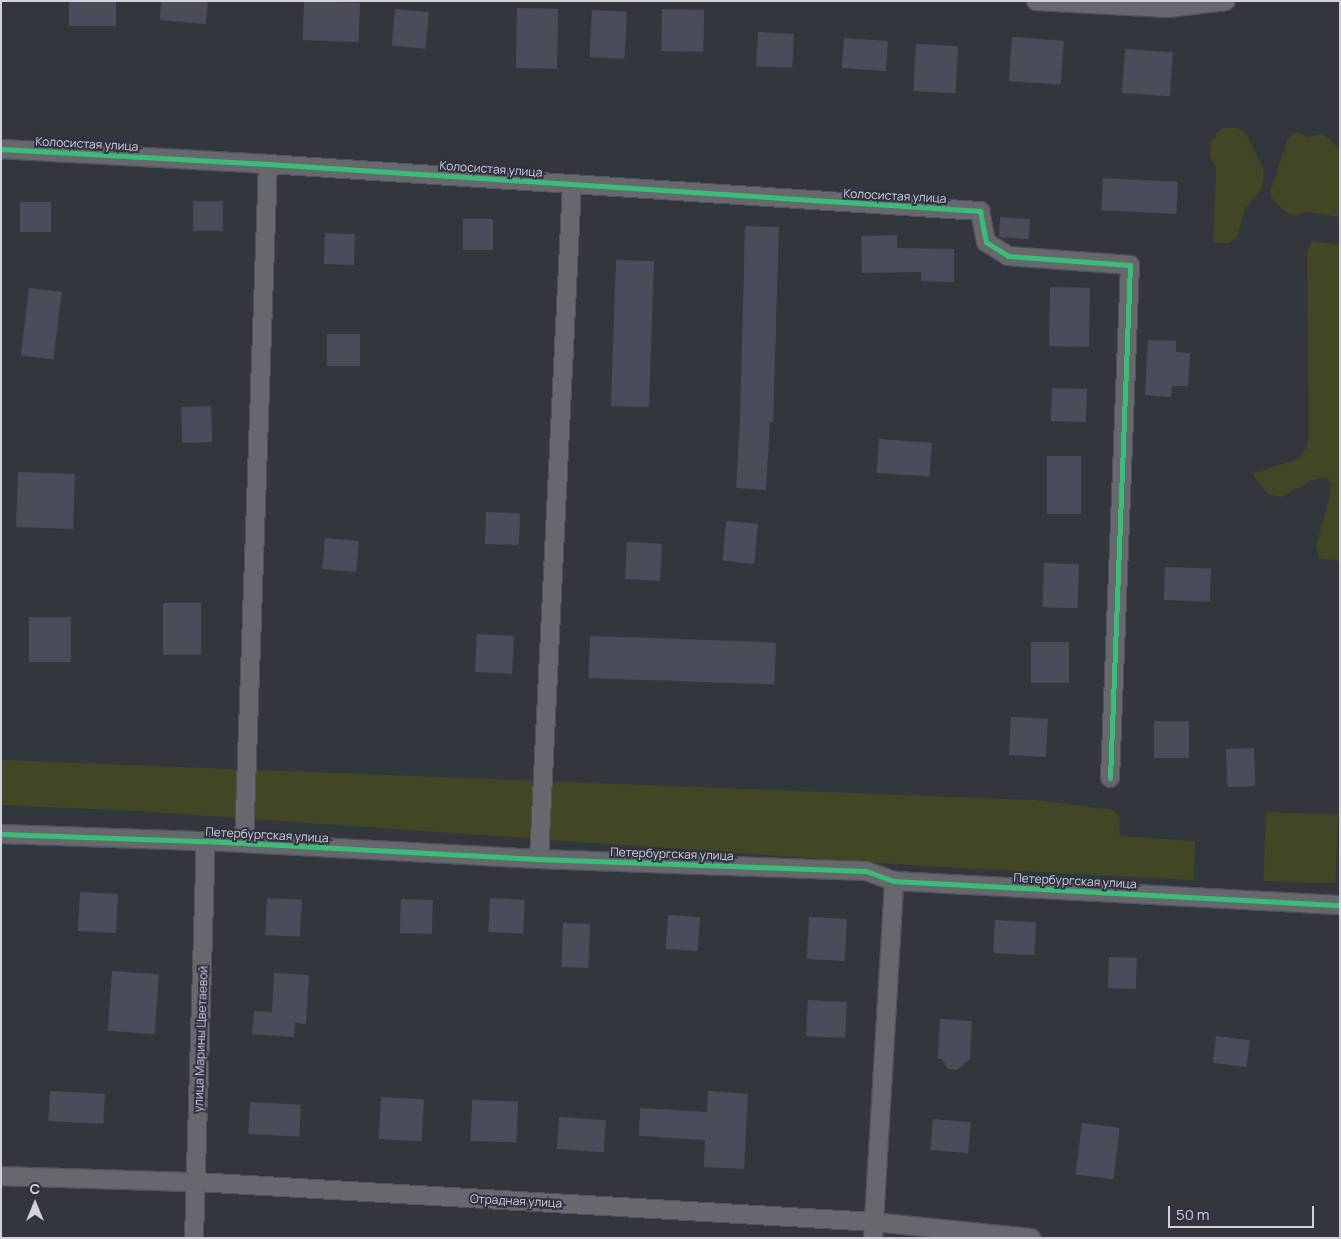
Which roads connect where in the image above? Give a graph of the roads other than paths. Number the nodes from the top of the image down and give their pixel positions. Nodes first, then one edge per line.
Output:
1 (1036, 1) edge
2 (1226, 1) edge
3 (1, 149) edge
4 (268, 164) junction
5 (572, 184) junction
6 (1110, 778) dead end
7 (1, 834) edge
8 (206, 841) junction
9 (244, 843) junction
10 (538, 859) junction
11 (894, 881) junction
12 (1340, 905) edge
13 (1, 1176) edge
14 (196, 1182) junction
15 (874, 1230) edge
16 (194, 1238) edge
17 (1031, 1238) edge

1 - 2 street
3 - 4 street, Колосистая улица
4 - 5 street, Колосистая улица
4 - 9 street
5 - 6 street, Колосистая улица
5 - 10 street
7 - 8 street, Петербургская улица
8 - 9 street, Петербургская улица
8 - 14 street, улица Марины Цветаевой
9 - 10 street, Петербургская улица
10 - 11 street, Петербургская улица
11 - 12 street, Петербургская улица
11 - 15 street
13 - 14 street, Отрадная улица
14 - 15 street, Отрадная улица
14 - 16 street, улица Марины Цветаевой
15 - 17 street, Отрадная улица

